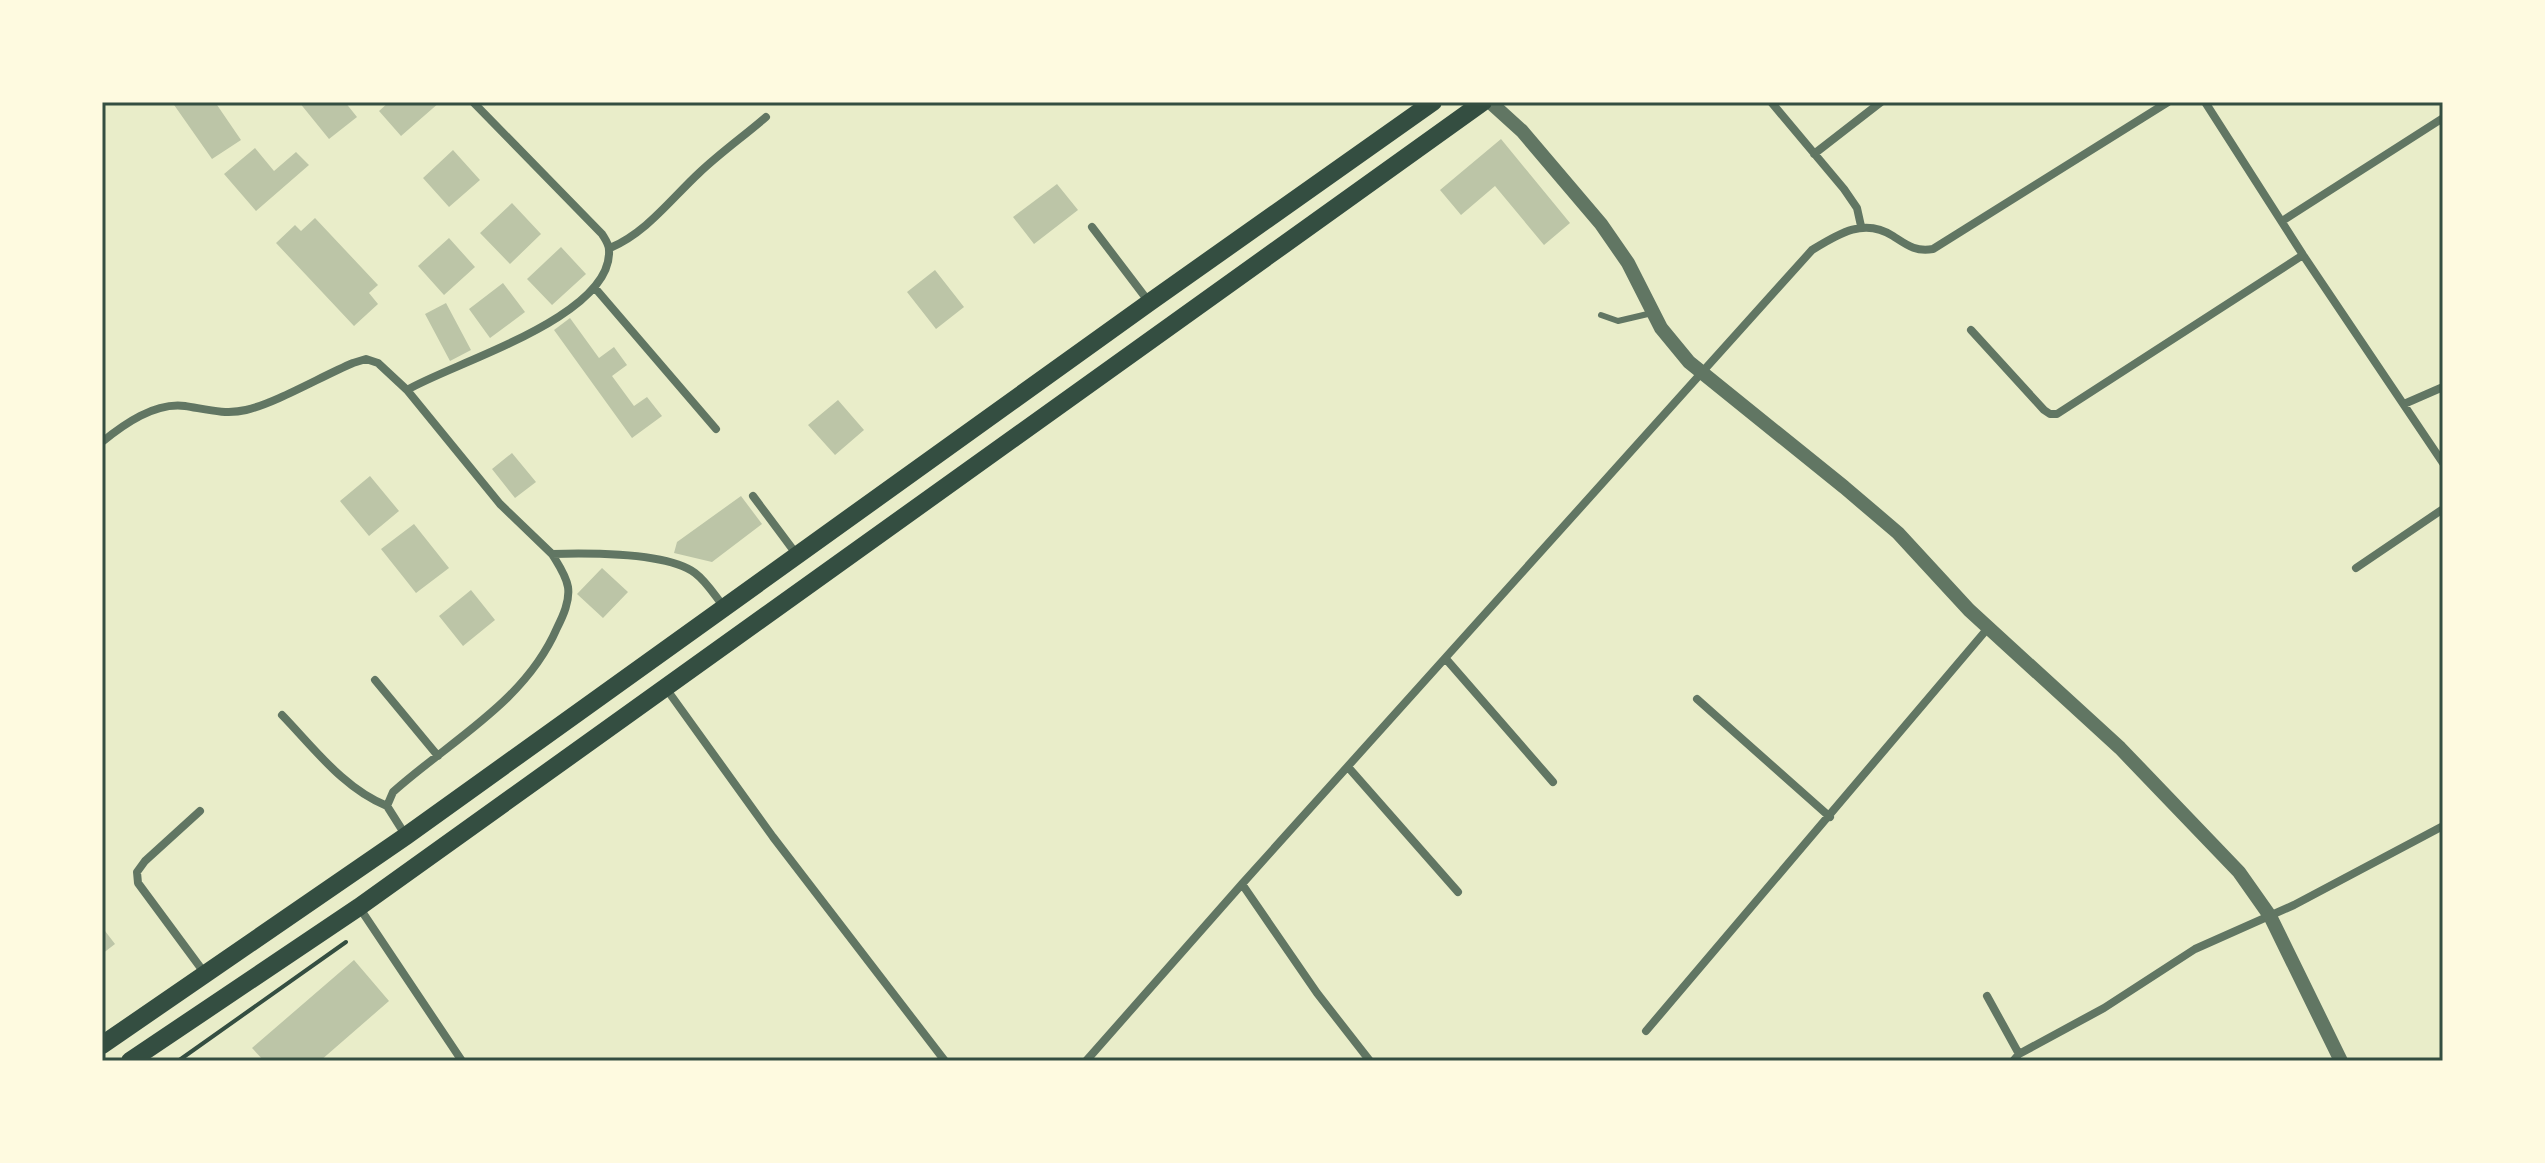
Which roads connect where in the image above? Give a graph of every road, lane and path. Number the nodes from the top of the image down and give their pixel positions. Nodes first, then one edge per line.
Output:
1 (473, 102) edge
2 (1433, 102) edge
3 (1483, 102) edge
4 (1490, 102) edge
5 (1771, 102) edge
6 (1881, 102) edge
7 (2168, 102) edge
8 (2205, 102) edge
9 (766, 117) dead end
10 (2443, 118) edge
11 (1814, 154) junction
12 (2282, 221) junction
13 (1861, 226) junction
14 (1092, 227) dead end
15 (610, 248) junction
16 (2303, 255) junction
17 (595, 288) junction
18 (1150, 302) junction
19 (1652, 313) junction
20 (1601, 315) dead end
21 (1971, 330) dead end
22 (1702, 374) junction
23 (2443, 387) edge
24 (407, 390) junction
25 (2404, 404) junction
26 (716, 429) dead end
27 (102, 442) edge
28 (2443, 463) edge
29 (753, 496) dead end
30 (2443, 509) edge
31 (552, 554) junction
32 (797, 556) junction
33 (2356, 568) dead end
34 (724, 608) junction
35 (1988, 628) junction
36 (1446, 659) junction
37 (375, 680) dead end
38 (665, 686) junction
39 (1697, 699) dead end
40 (282, 715) dead end
41 (438, 756) junction
42 (1348, 767) junction
43 (1553, 782) dead end
44 (387, 806) junction
45 (200, 811) dead end
46 (1830, 817) junction
47 (2443, 826) edge
48 (406, 836) junction
49 (1242, 884) junction
50 (1458, 892) dead end
51 (359, 907) junction
52 (2270, 916) junction
53 (370, 924) junction
54 (206, 975) junction
55 (1987, 996) dead end
56 (1646, 1031) dead end
57 (102, 1045) edge
58 (2016, 1058) edge
59 (130, 1061) edge
60 (178, 1061) edge
61 (462, 1061) edge
62 (945, 1061) edge
63 (1086, 1061) edge
64 (1370, 1061) edge
65 (2341, 1061) edge

1 - 15 street
2 - 18 main road
3 - 38 main road
4 - 19 street
5 - 11 street
6 - 11 street
7 - 13 street
8 - 12 street
9 - 15 street
10 - 12 street
11 - 13 street
12 - 16 street
13 - 22 street
14 - 18 street
15 - 17 street
16 - 21 street
16 - 25 street
17 - 24 street
17 - 26 street
18 - 32 main road
19 - 20 lane
19 - 22 street
22 - 35 street
22 - 36 street
23 - 25 street
24 - 27 street
24 - 31 street
25 - 28 street
29 - 32 street
30 - 33 street
31 - 34 street
31 - 41 street
32 - 34 main road
34 - 48 main road
35 - 46 street
35 - 52 street
36 - 42 street
36 - 43 street
37 - 41 street
38 - 51 main road
38 - 62 street
39 - 46 street
40 - 44 street
41 - 44 street
42 - 49 street
42 - 50 street
44 - 48 street
45 - 54 street
46 - 56 street
47 - 52 street
48 - 54 main road
49 - 63 street
49 - 64 street
51 - 53 street
51 - 59 main road
52 - 58 street
52 - 65 street
53 - 60 path
53 - 61 street
54 - 57 main road
55 - 58 street

